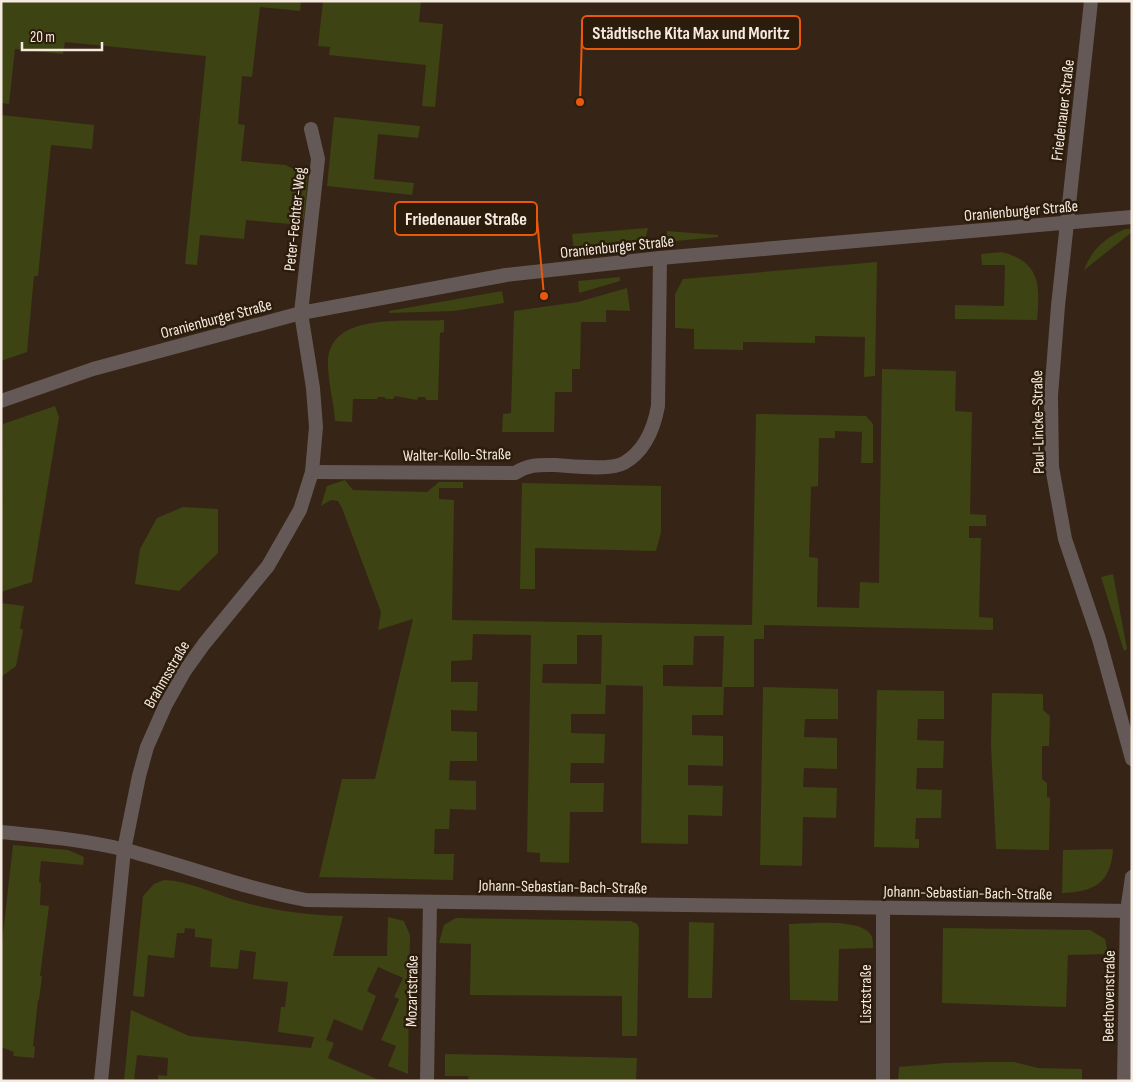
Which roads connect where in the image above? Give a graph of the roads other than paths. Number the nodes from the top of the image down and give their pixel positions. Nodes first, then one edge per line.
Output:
1 (1091, 1) edge
2 (311, 128) dead end
3 (1132, 217) edge
4 (1066, 224) junction
5 (660, 258) junction
6 (301, 313) junction
7 (1, 401) edge
8 (312, 472) junction
9 (1132, 759) edge
10 (1, 832) edge
11 (124, 850) junction
12 (1132, 877) edge
13 (430, 902) junction
14 (883, 908) junction
15 (1129, 911) edge
16 (101, 1081) edge
17 (427, 1081) edge
18 (883, 1081) edge
19 (1124, 1081) edge

1 - 4 street, Friedenauer Straße
2 - 6 street, Peter-Fechter-Weg
3 - 4 street, Oranienburger Straße
4 - 5 street, Oranienburger Straße
4 - 9 street, Paul-Lincke-Straße
5 - 6 street, Oranienburger Straße
5 - 8 street, Walter-Kollo-Straße
6 - 7 street, Oranienburger Straße
6 - 8 street, Brahmsstraße
8 - 11 street, Brahmsstraße
10 - 11 street, Johann-Sebastian-Bach-Straße
11 - 13 street, Johann-Sebastian-Bach-Straße
11 - 16 street, Brahmsstraße
12 - 15 street
13 - 14 street, Johann-Sebastian-Bach-Straße
13 - 17 street, Mozartstraße
14 - 15 street, Johann-Sebastian-Bach-Straße
14 - 18 street, Lisztstraße
15 - 19 street, Beethovenstraße

